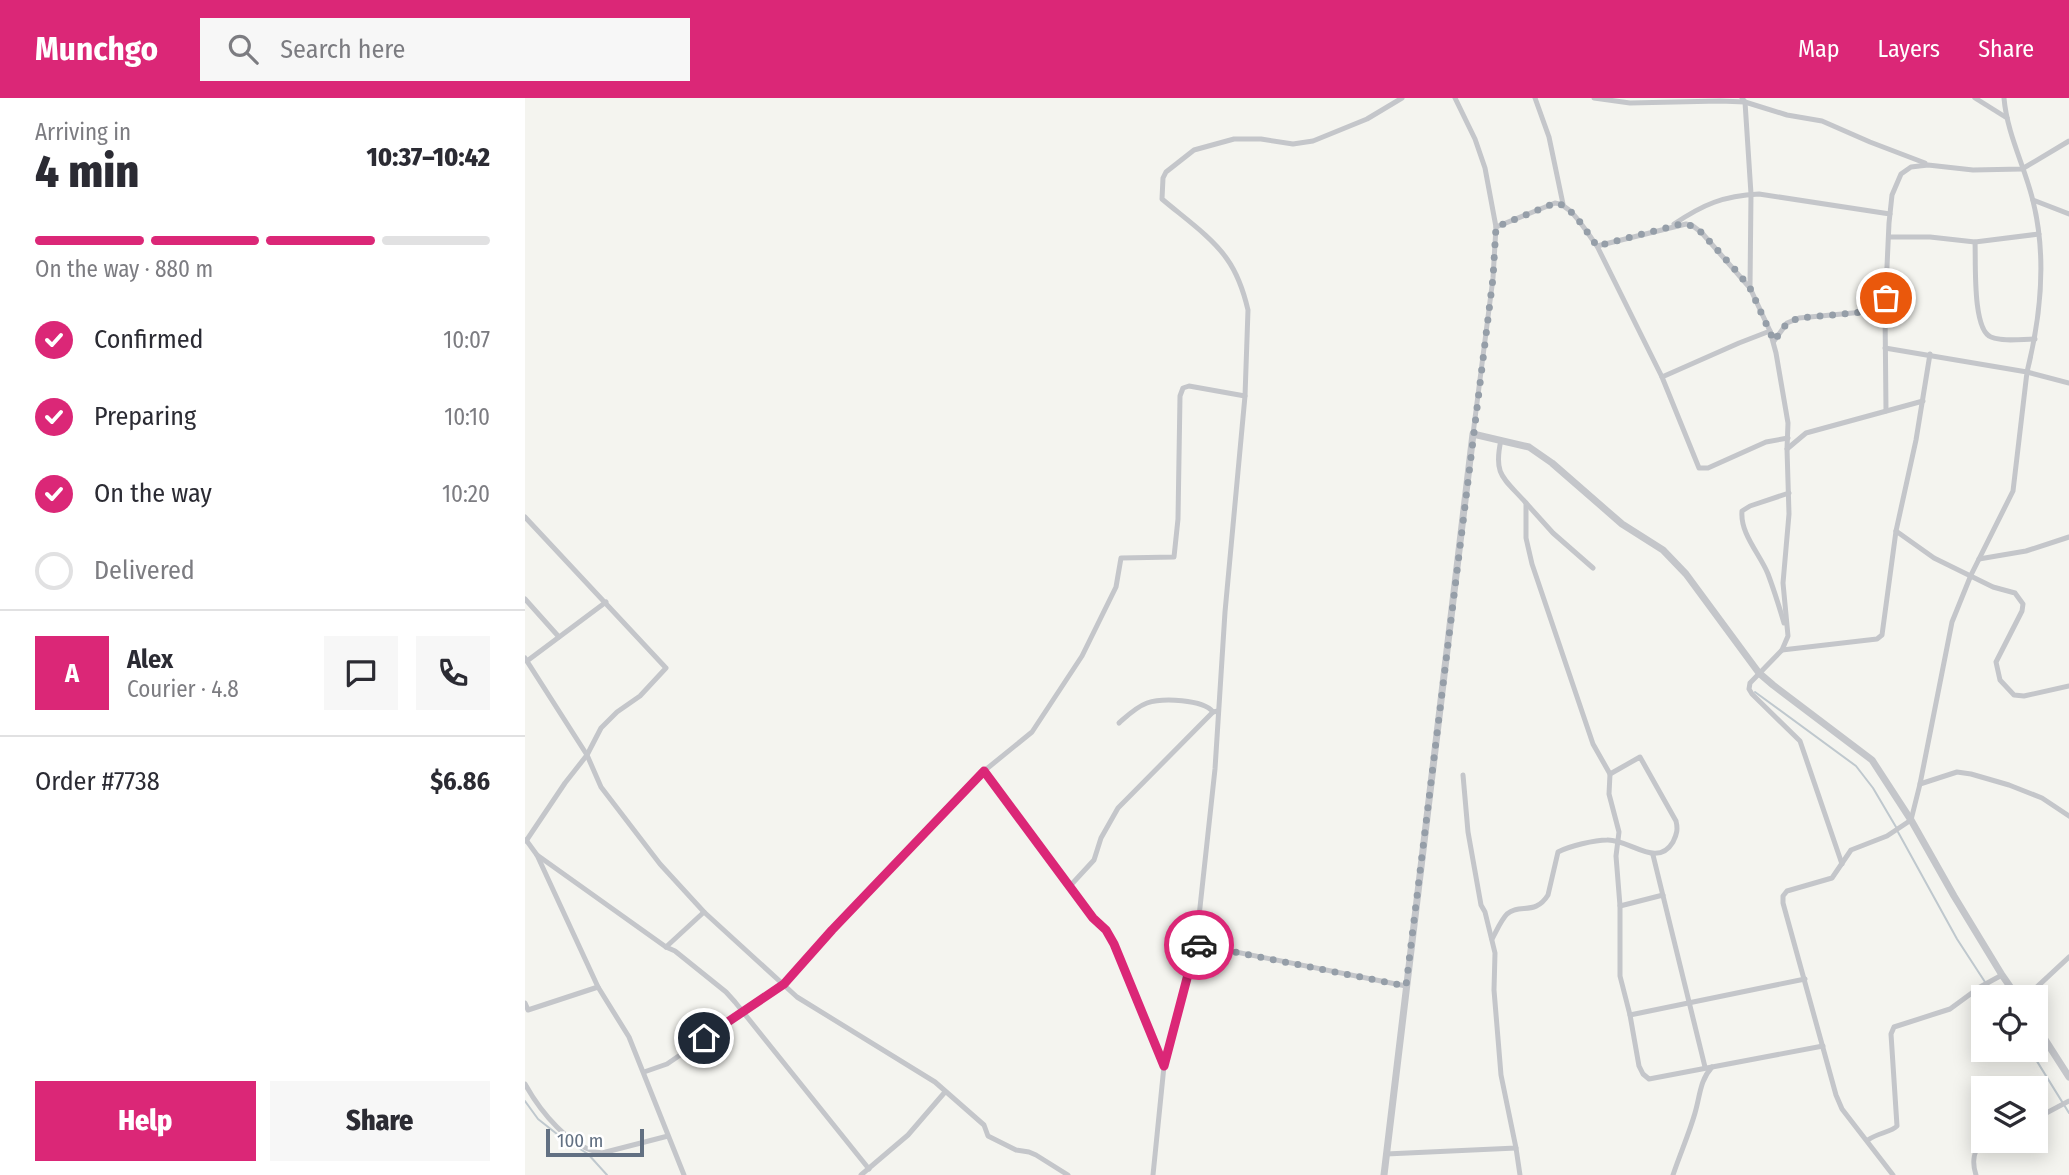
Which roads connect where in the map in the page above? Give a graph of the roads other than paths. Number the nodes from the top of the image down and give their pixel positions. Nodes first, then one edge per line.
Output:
1 (1402, 98) edge
2 (1455, 98) edge
3 (1535, 98) edge
4 (1594, 98) edge
5 (1975, 98) edge
6 (2004, 98) edge
7 (1744, 100) edge
8 (2007, 118) junction
9 (2069, 141) edge
10 (1927, 164) junction
11 (2022, 169) junction
12 (1751, 194) junction
13 (2033, 200) junction
14 (1563, 204) junction
15 (1890, 214) junction
16 (2069, 214) edge
17 (1496, 227) junction
18 (1670, 227) junction
19 (2039, 233) junction
20 (1889, 237) junction
21 (1975, 242) junction
22 (1597, 246) junction
23 (1750, 288) junction
24 (1885, 310) junction
25 (1770, 331) junction
26 (2035, 339) junction
27 (1774, 341) junction
28 (1885, 348) junction
29 (1930, 354) junction
30 (2027, 372) junction
31 (1663, 376) junction
32 (2069, 383) edge
33 (1245, 396) junction
34 (1923, 401) junction
35 (1886, 411) junction
36 (1473, 435) junction
37 (1788, 438) junction
38 (1501, 440) junction
39 (1787, 449) junction
40 (1789, 493) junction
41 (1526, 503) junction
42 (525, 517) edge
43 (1896, 531) junction
44 (2069, 537) edge
45 (1979, 559) junction
46 (1593, 568) dead end
47 (1971, 575) junction
48 (525, 600) edge
49 (606, 602) junction
50 (1788, 636) junction
51 (559, 637) junction
52 (1782, 650) junction
53 (526, 660) edge
54 (1759, 673) junction
55 (2069, 686) edge
56 (1216, 711) junction
57 (1119, 723) dead end
58 (587, 755) junction
59 (984, 771) junction
60 (1610, 774) junction
61 (1463, 775) dead end
62 (1920, 784) junction
63 (2069, 816) edge
64 (1911, 820) junction
65 (526, 840) edge
66 (1617, 841) junction
67 (537, 855) junction
68 (1653, 855) junction
69 (1842, 864) junction
70 (1070, 886) junction
71 (1663, 895) junction
72 (1619, 906) junction
73 (704, 912) junction
74 (1492, 939) junction
75 (1196, 944) junction
76 (666, 947) junction
77 (2069, 957) edge
78 (2002, 975) junction
79 (1805, 979) junction
80 (784, 984) junction
81 (2009, 985) edge
82 (2039, 985) edge
83 (1406, 986) junction
84 (598, 987) junction
85 (1690, 1003) junction
86 (526, 1007) edge
87 (742, 1012) junction
88 (1630, 1016) junction
89 (2048, 1044) edge
90 (1823, 1046) junction
91 (1713, 1065) junction
92 (1164, 1066) junction
93 (1705, 1067) junction
94 (1689, 1070) junction
95 (644, 1072) junction
96 (2068, 1075) edge
97 (1703, 1082) junction
98 (525, 1084) edge
99 (945, 1091) junction
100 (2069, 1101) edge
101 (2048, 1112) edge
102 (668, 1136) junction
103 (1868, 1140) junction
104 (1516, 1149) junction
105 (1975, 1153) edge
106 (1386, 1154) junction
107 (869, 1169) junction
108 (684, 1175) edge
109 (861, 1175) edge
110 (1068, 1175) edge
111 (1153, 1175) edge
112 (1384, 1175) edge
113 (1520, 1175) edge
114 (1673, 1175) edge
115 (1893, 1175) edge
116 (1976, 1175) edge

1 - 33 street
2 - 17 street
3 - 14 street
4 - 7 street
5 - 8 street
6 - 8 street
7 - 10 street
7 - 12 street
8 - 11 street
9 - 11 street
10 - 11 street
10 - 15 street
11 - 13 street
12 - 15 street
12 - 18 street
12 - 23 street
13 - 16 street
13 - 19 street
14 - 17 street
14 - 22 street
15 - 20 street
17 - 36 street
18 - 22 street
18 - 23 street
19 - 21 street
19 - 26 street
20 - 21 street
20 - 24 street
21 - 26 street
22 - 31 street
23 - 25 street
24 - 27 street
24 - 28 street
25 - 27 street
25 - 31 street
26 - 30 street
27 - 37 street
28 - 29 street
28 - 35 street
29 - 30 street
29 - 34 street
30 - 32 street
30 - 45 street
31 - 37 street
33 - 56 street
33 - 59 street
34 - 35 street
34 - 43 street
35 - 39 street
36 - 38 street
36 - 83 street
37 - 39 street
38 - 41 street
38 - 54 street
39 - 40 street
40 - 50 street
40 - 50 street
41 - 46 street
41 - 60 street
42 - 49 street
43 - 47 street
43 - 52 street
44 - 45 street
45 - 47 street
47 - 55 street
47 - 62 street
48 - 51 street
49 - 51 street
49 - 58 street
50 - 52 street
51 - 53 street
52 - 54 street
53 - 58 street
54 - 64 street
54 - 69 street
56 - 57 street
56 - 70 street
56 - 75 street
58 - 65 street
58 - 73 street
59 - 70 street
59 - 80 street
60 - 66 street
60 - 68 street
61 - 74 street
62 - 63 street
62 - 64 street
64 - 69 street
64 - 78 street
65 - 67 street
66 - 68 street
66 - 72 street
66 - 74 street
67 - 76 street
67 - 84 street
68 - 71 street
69 - 79 street
70 - 92 street
71 - 72 street
71 - 85 street
72 - 88 street
73 - 76 street
73 - 80 street
74 - 104 street
75 - 83 street
75 - 92 street
76 - 87 street
77 - 82 street
78 - 81 street
78 - 103 street
79 - 85 street
79 - 90 street
80 - 87 street
80 - 99 street
83 - 106 street
84 - 86 street
84 - 95 street
85 - 88 street
85 - 93 street
87 - 95 street
87 - 107 street
88 - 94 street
89 - 96 street
90 - 91 street
90 - 103 street
91 - 93 street
91 - 97 street
92 - 111 street
93 - 94 street
94 - 97 street
95 - 102 street
97 - 114 street
98 - 102 street
99 - 107 street
99 - 110 street
100 - 101 street
102 - 108 street
103 - 115 street
104 - 106 street
104 - 113 street
105 - 116 street
106 - 112 street
107 - 109 street

